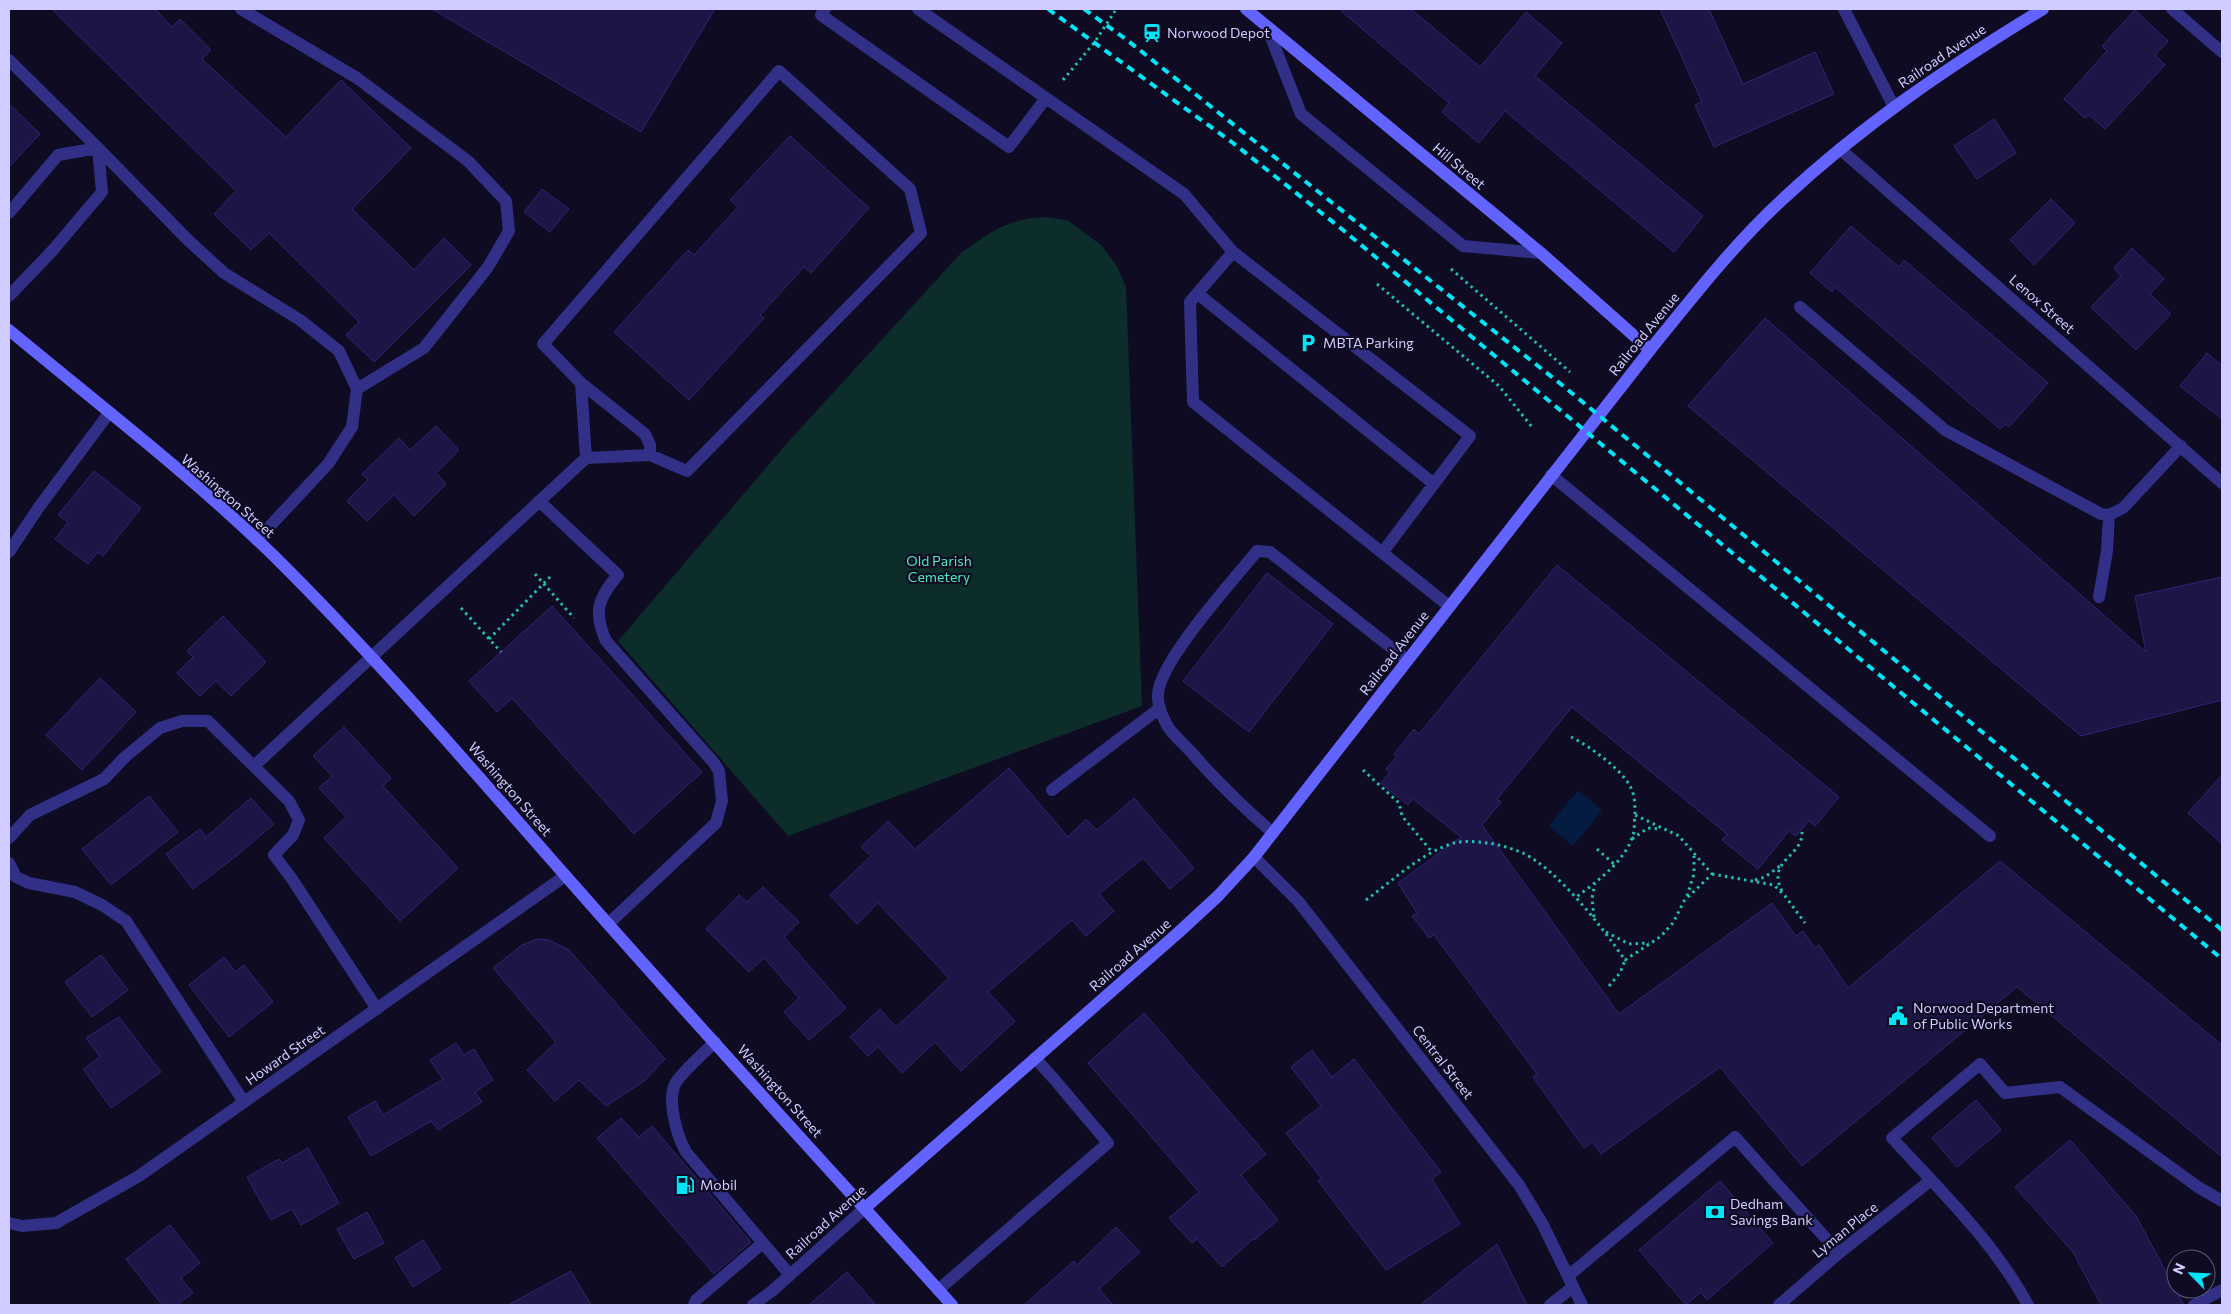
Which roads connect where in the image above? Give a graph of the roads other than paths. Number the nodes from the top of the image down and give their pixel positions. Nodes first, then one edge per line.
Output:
1 (241, 9) edge
2 (825, 9) edge
3 (918, 9) edge
4 (1246, 9) edge
5 (1844, 9) edge
6 (2042, 9) edge
7 (2172, 9) edge
8 (1267, 27) junction
9 (2222, 52) edge
10 (9, 60) edge
11 (1046, 98) junction
12 (1894, 107) junction
13 (98, 148) junction
14 (1840, 149) junction
15 (9, 213) edge
16 (1233, 252) junction
17 (1541, 253) junction
18 (1198, 294) junction
19 (9, 296) edge
20 (1800, 306) dead end
21 (9, 330) edge
22 (1650, 350) junction
23 (581, 383) junction
24 (357, 389) junction
25 (109, 413) junction
26 (2181, 446) junction
27 (650, 455) junction
28 (586, 458) junction
29 (1551, 475) junction
30 (1434, 484) junction
31 (2222, 484) edge
32 (539, 501) junction
33 (2109, 515) junction
34 (257, 540) junction
35 (9, 552) edge
36 (1382, 553) junction
37 (2099, 598) dead end
38 (1450, 606) junction
39 (371, 655) junction
40 (1407, 660) junction
41 (1160, 708) junction
42 (254, 766) junction
43 (1052, 790) dead end
44 (1273, 833) junction
45 (1990, 836) dead end
46 (9, 838) edge
47 (1254, 857) junction
48 (9, 864) edge
49 (565, 876) junction
50 (608, 924) junction
51 (377, 1009) junction
52 (715, 1042) junction
53 (1035, 1058) junction
54 (244, 1102) junction
55 (1931, 1180) junction
56 (2222, 1201) edge
57 (865, 1208) junction
58 (9, 1223) edge
59 (764, 1244) junction
60 (1839, 1253) junction
61 (790, 1275) junction
62 (1570, 1282) junction
63 (938, 1290) junction
64 (2222, 1290) edge
65 (694, 1305) edge
66 (753, 1305) edge
67 (952, 1305) edge
68 (1550, 1305) edge
69 (1582, 1305) edge
70 (1779, 1305) edge
71 (2028, 1305) edge
72 (2194, 1305) edge

1 - 24 street
2 - 11 street
3 - 11 street
4 - 8 street, Hill Street
5 - 12 street
6 - 12 street, Railroad Avenue
7 - 9 street
8 - 17 street, Hill Street
8 - 17 street
10 - 13 street
11 - 16 street
12 - 14 street, Railroad Avenue
13 - 15 street
13 - 19 street
13 - 24 street
14 - 22 street, Railroad Avenue
14 - 26 street, Lenox Street
16 - 18 street
16 - 30 street
17 - 22 street, Hill Street
18 - 30 street
18 - 36 street
20 - 33 street
21 - 25 street, Washington Street
22 - 29 street, Railroad Avenue
23 - 27 street
23 - 27 street
23 - 28 street
24 - 34 street
25 - 34 street, Washington Street
25 - 35 street
26 - 31 street, Lenox Street
26 - 33 street
27 - 28 street
28 - 32 street
29 - 38 street, Railroad Avenue
29 - 45 street
30 - 36 street
32 - 39 street
32 - 50 street
33 - 37 street
34 - 39 street, Washington Street
36 - 38 street
38 - 40 street, Railroad Avenue
39 - 42 street
39 - 49 street, Washington Street
40 - 41 street
40 - 44 street, Railroad Avenue
41 - 43 street
41 - 44 street
42 - 46 street
42 - 51 street
44 - 47 street, Railroad Avenue
47 - 53 street, Railroad Avenue
47 - 62 street, Central Street
48 - 54 street
49 - 50 street, Washington Street
49 - 51 street, Howard Street
50 - 52 street, Washington Street
51 - 54 street, Howard Street
52 - 57 street, Washington Street
52 - 59 street
53 - 57 street, Railroad Avenue
53 - 63 street
54 - 58 street, Howard Street
55 - 56 street
55 - 60 street, Lyman Place
55 - 71 street
57 - 61 street, Railroad Avenue
57 - 63 street, Washington Street
59 - 61 street
59 - 65 street
60 - 62 street
60 - 70 street, Lyman Place
61 - 66 street, Railroad Avenue
62 - 68 street
62 - 69 street, Central Street
63 - 67 street, Washington Street
64 - 72 street

